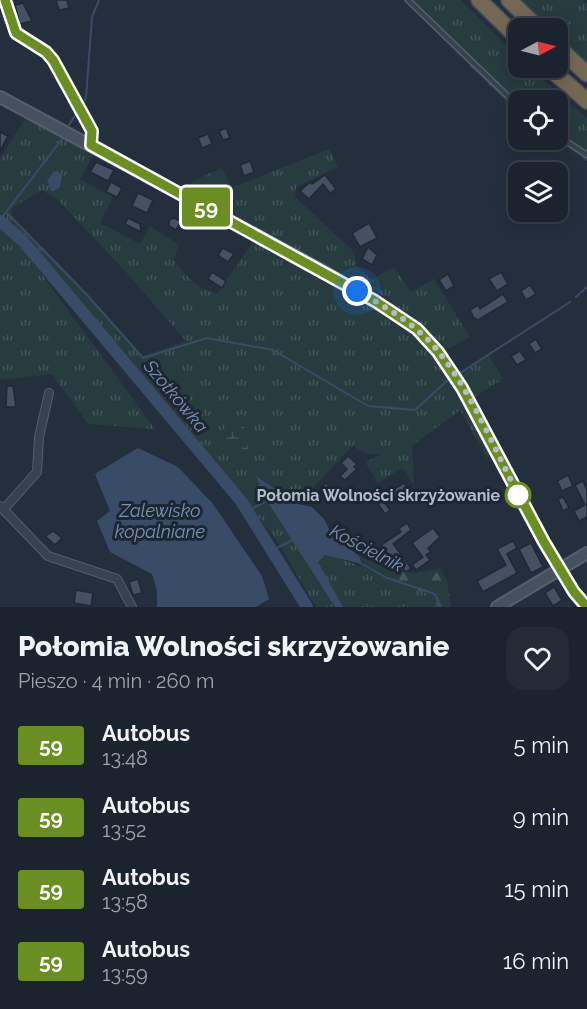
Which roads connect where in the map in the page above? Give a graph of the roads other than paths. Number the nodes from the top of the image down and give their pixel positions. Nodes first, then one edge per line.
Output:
1 (5, 0) edge
2 (408, 0) edge
3 (479, 0) edge
4 (509, 0) edge
5 (528, 18) edge
6 (508, 28) edge
7 (568, 56) edge
8 (587, 74) edge
9 (561, 78) edge
10 (508, 96) edge
11 (0, 97) edge
12 (587, 101) edge
13 (92, 140) junction
14 (568, 143) edge
15 (587, 155) edge
16 (49, 393) dead end
17 (2, 507) edge
18 (587, 553) edge
19 (560, 569) junction
20 (132, 607) edge
21 (497, 607) edge
22 (587, 607) edge

1 - 13 street
2 - 10 lane
3 - 6 highway
4 - 5 highway
7 - 8 highway
9 - 12 highway
11 - 13 main road
13 - 19 main road
14 - 15 lane
16 - 17 street
17 - 20 street
18 - 19 main road
19 - 21 main road
19 - 22 main road

